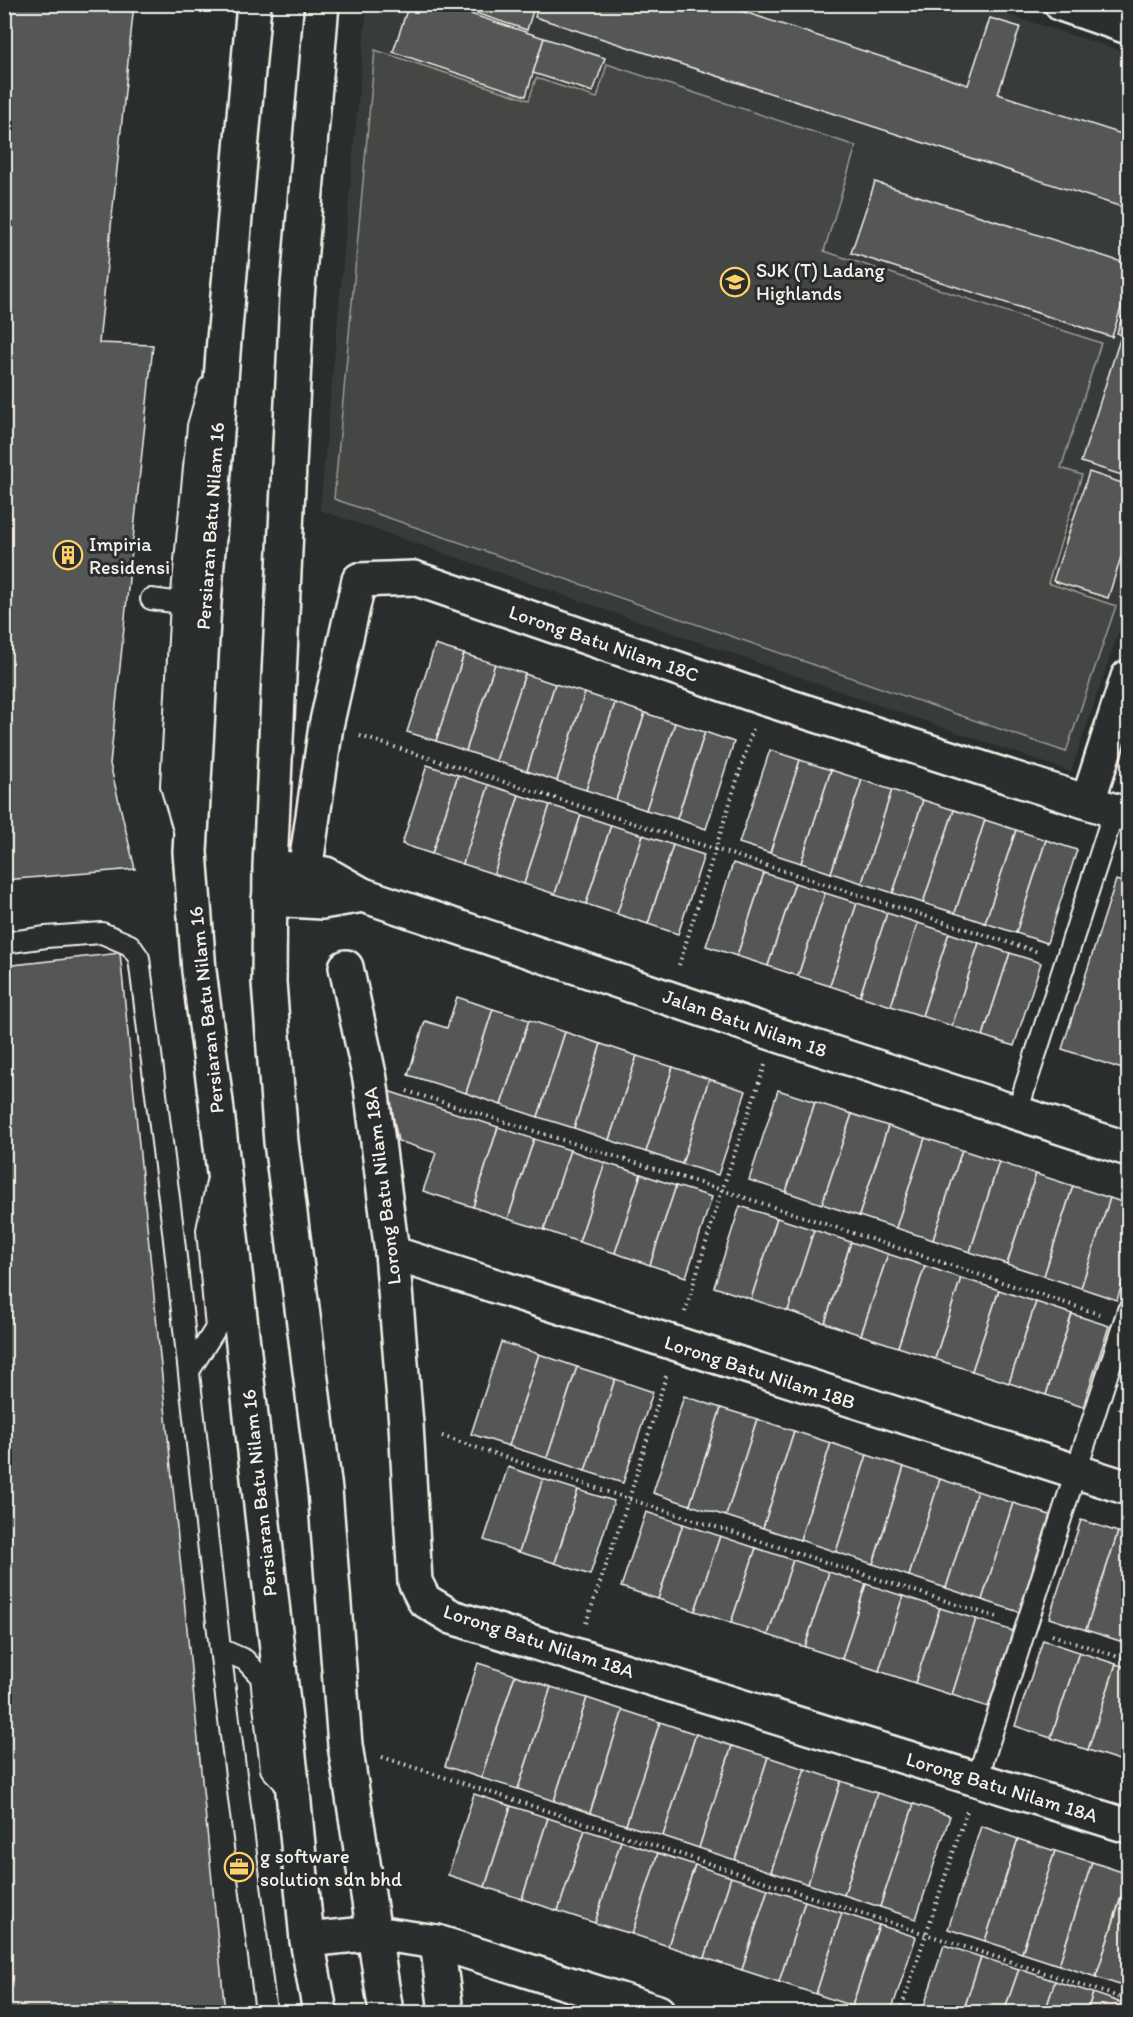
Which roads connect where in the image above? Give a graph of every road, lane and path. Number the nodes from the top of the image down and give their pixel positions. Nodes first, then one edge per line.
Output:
1 (254, 4) edge
2 (322, 4) edge
3 (1061, 4) edge
4 (1128, 27) edge
5 (224, 340) junction
6 (151, 599) dead end
7 (181, 603) junction
8 (1128, 677) edge
9 (763, 698) junction
10 (326, 726) junction
11 (1110, 809) edge
12 (716, 848) junction
13 (190, 852) junction
14 (270, 866) junction
15 (305, 871) junction
16 (363, 895) junction
17 (269, 899) junction
18 (4, 943) edge
19 (1065, 961) junction
20 (346, 967) dead end
21 (669, 997) junction
22 (370, 1079) junction
23 (1017, 1112) junction
24 (1128, 1149) edge
25 (223, 1162) junction
26 (392, 1253) junction
27 (1126, 1316) edge
28 (189, 1371) junction
29 (406, 1424) junction
30 (1077, 1472) junction
31 (1128, 1488) edge
32 (1026, 1627) junction
33 (220, 1649) junction
34 (1128, 1660) edge
35 (345, 1746) junction
36 (977, 1779) junction
37 (293, 1792) junction
38 (1128, 1826) edge
39 (375, 1932) junction
40 (927, 1935) junction
41 (307, 1940) junction
42 (437, 1942) junction
43 (1128, 2000) edge
44 (266, 2013) edge
45 (320, 2013) edge
46 (386, 2013) edge
47 (446, 2013) edge
48 (658, 2013) edge
49 (900, 2013) edge

1 - 5 street, Persiaran Batu Nilam 16
2 - 14 street
3 - 4 street
5 - 7 lane
5 - 13 street, Persiaran Batu Nilam 16
6 - 7 lane
7 - 13 lane
8 - 11 street
9 - 10 street, Lorong Batu Nilam 18C
9 - 11 street, Lorong Batu Nilam 18C
9 - 12 path
10 - 12 path
10 - 15 street, Lorong Batu Nilam 18C
11 - 19 lane
12 - 19 path
12 - 21 path
13 - 25 street, Persiaran Batu Nilam 16
14 - 15 street, Jalan Batu Nilam 18
14 - 17 street
15 - 16 street, Jalan Batu Nilam 18
16 - 17 street, Jalan Batu Nilam 18
16 - 21 street, Jalan Batu Nilam 18
17 - 35 street
18 - 28 lane
19 - 23 lane
20 - 22 street, Lorong Batu Nilam 18A
21 - 23 street, Jalan Batu Nilam 18
22 - 26 street, Lorong Batu Nilam 18A
22 - 27 path
23 - 24 street, Jalan Batu Nilam 18
25 - 28 lane
25 - 37 street, Persiaran Batu Nilam 16
26 - 29 street, Lorong Batu Nilam 18A
26 - 30 street, Lorong Batu Nilam 18B
27 - 30 lane
28 - 33 lane
29 - 32 path
29 - 36 street, Lorong Batu Nilam 18A
30 - 31 street, Lorong Batu Nilam 18B
30 - 32 lane
32 - 34 path
32 - 36 lane
33 - 37 lane
33 - 44 lane
35 - 39 street
35 - 40 path
36 - 38 street, Lorong Batu Nilam 18A
36 - 40 path
37 - 41 street, Persiaran Batu Nilam 16
39 - 41 street
39 - 42 street
39 - 46 street
40 - 43 path
40 - 49 path
41 - 45 street, Persiaran Batu Nilam 16
42 - 47 street
42 - 48 street

